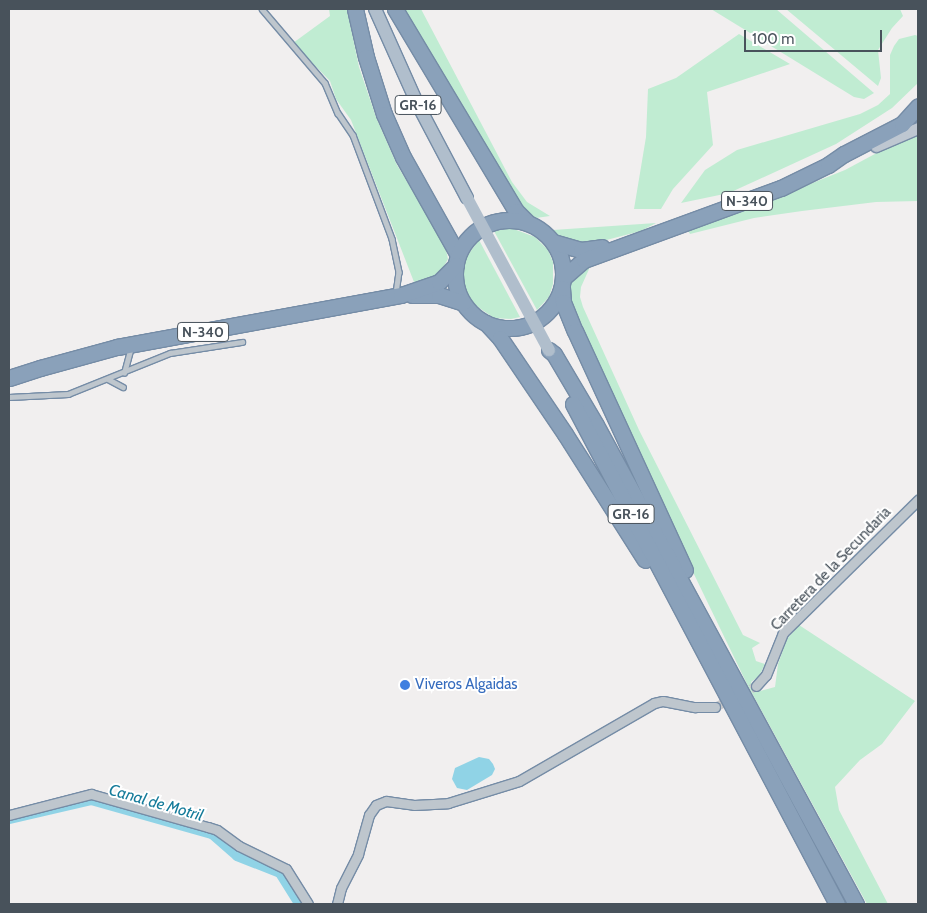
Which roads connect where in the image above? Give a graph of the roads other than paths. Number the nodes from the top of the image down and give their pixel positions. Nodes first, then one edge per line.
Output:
1 (262, 9) edge
2 (355, 9) edge
3 (375, 9) edge
4 (395, 9) edge
5 (918, 106) edge
6 (918, 116) edge
7 (902, 124) junction
8 (918, 128) edge
9 (828, 165) junction
10 (527, 222) junction
11 (553, 242) junction
12 (626, 244) junction
13 (457, 260) junction
14 (562, 283) junction
15 (398, 296) junction
16 (463, 303) junction
17 (486, 323) junction
18 (242, 342) dead end
19 (131, 345) junction
20 (550, 350) junction
21 (124, 373) junction
22 (9, 378) edge
23 (108, 379) junction
24 (123, 387) dead end
25 (9, 397) edge
26 (918, 500) edge
27 (716, 676) junction
28 (735, 678) junction
29 (756, 686) tunnel mouth
30 (715, 707) tunnel mouth
31 (9, 815) edge
32 (308, 904) edge
33 (337, 904) edge
34 (837, 904) edge
35 (856, 904) edge

1 - 15 lane
2 - 13 highway
3 - 20 main road, GR-16, bridge
4 - 10 highway
5 - 7 highway, N-340
6 - 7 highway, N-340
7 - 9 highway, N-340
8 - 9 main road
9 - 12 highway, N-340
10 - 11 highway, N-340
10 - 13 highway, N-340
11 - 12 highway, N-340
11 - 14 highway, N-340
12 - 14 highway, N-340
13 - 15 highway, N-340
13 - 16 highway
14 - 17 highway, N-340
14 - 28 highway
15 - 16 highway, N-340
15 - 19 highway, N-340
16 - 17 highway, N-340
17 - 27 highway
18 - 21 lane
19 - 21 lane
19 - 22 highway, N-340
20 - 27 highway, GR-16
20 - 28 highway, GR-16
21 - 23 lane
23 - 24 lane
23 - 25 lane
26 - 29 street, Carretera de la Secundaria
27 - 34 highway, GR-16
28 - 35 highway, GR-16
30 - 33 street
31 - 32 street

